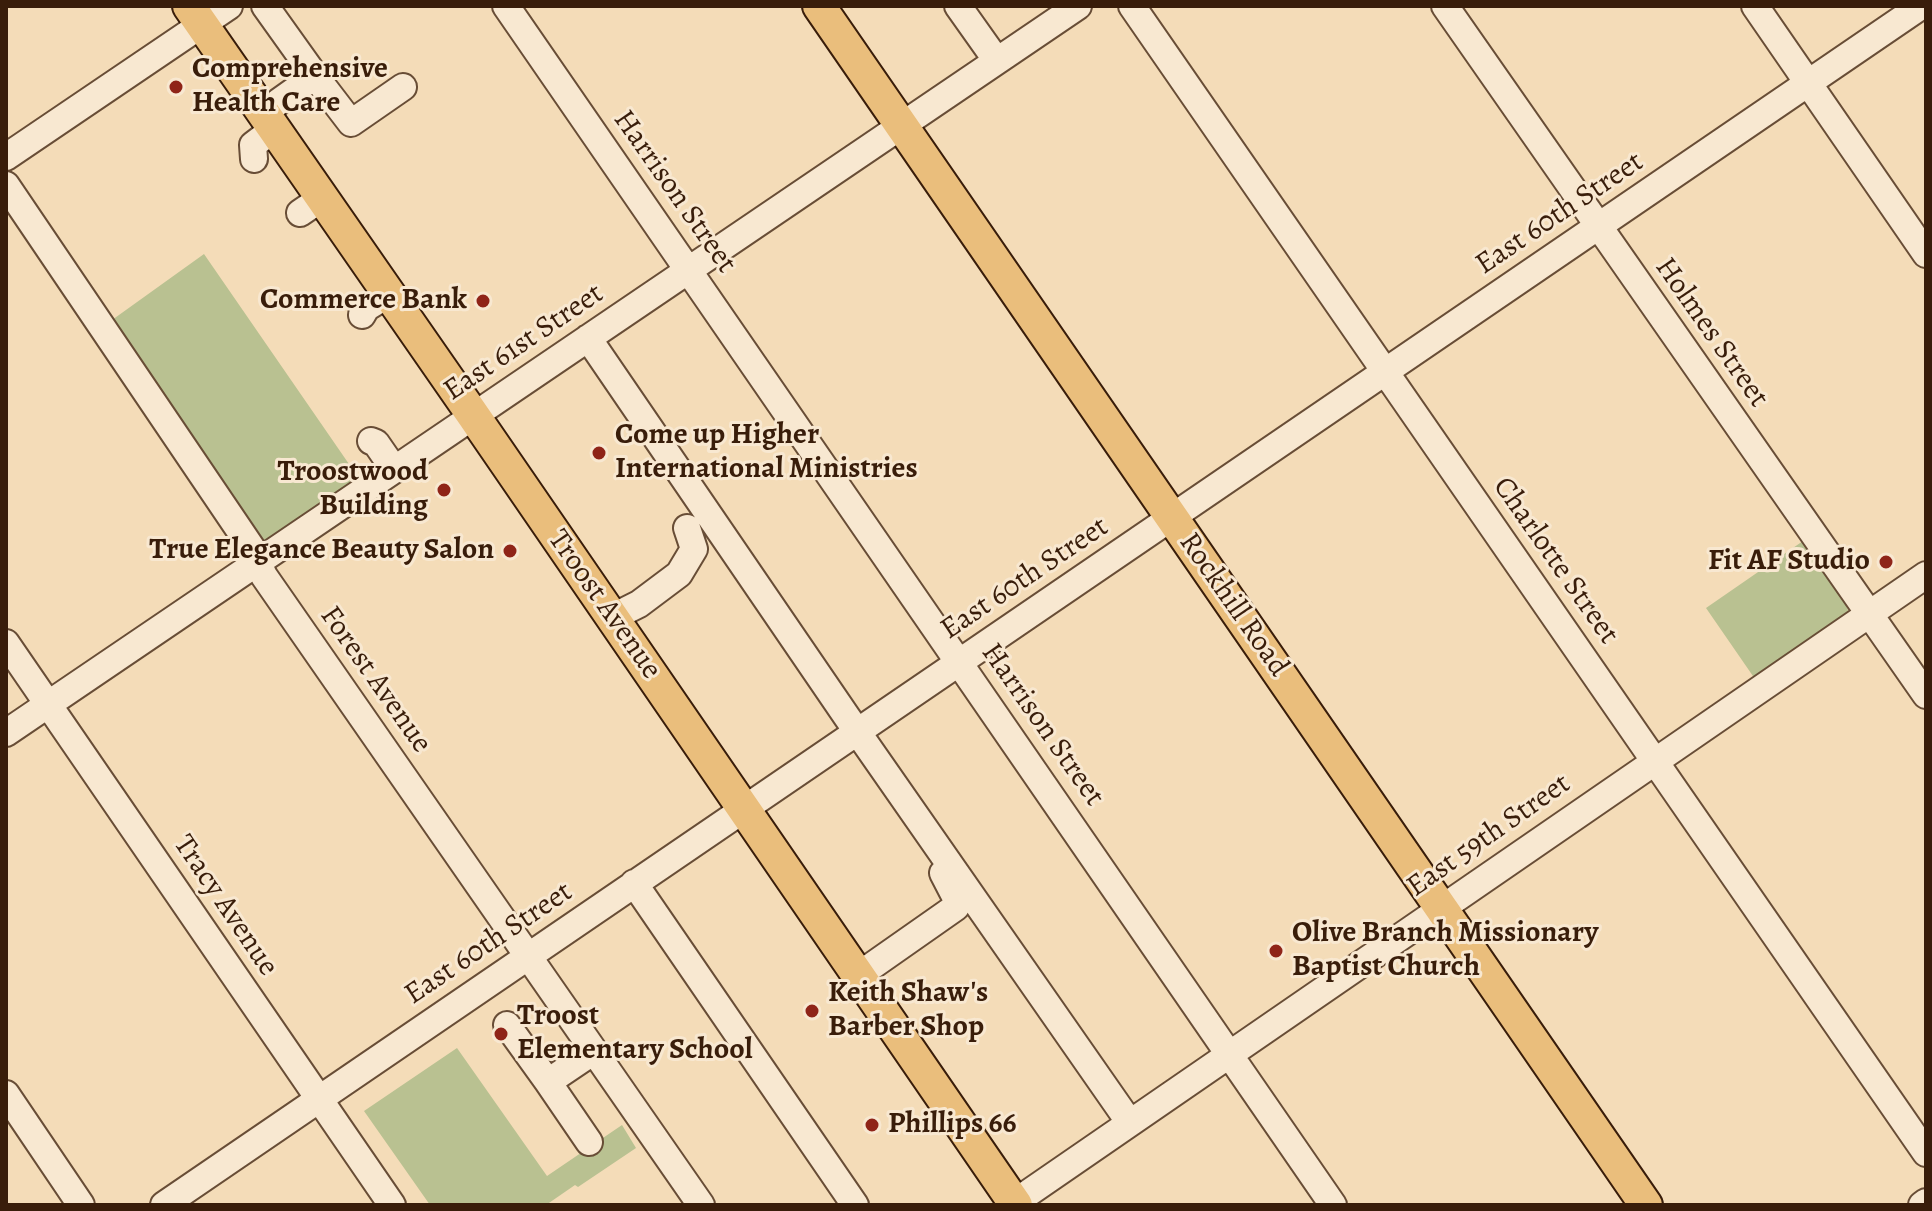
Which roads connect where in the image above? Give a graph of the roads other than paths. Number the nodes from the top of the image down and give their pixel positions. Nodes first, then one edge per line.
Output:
1 (229, 6) edge
2 (265, 6) edge
3 (506, 6) edge
4 (819, 6) edge
5 (958, 6) edge
6 (1078, 6) edge
7 (1132, 6) edge
8 (1445, 6) edge
9 (1755, 6) edge
10 (1915, 8) edge
11 (195, 15) edge
12 (997, 61) junction
13 (315, 76) junction
14 (1808, 83) junction
15 (403, 87) dead end
16 (268, 121) junction
17 (902, 125) junction
18 (6, 157) edge
19 (254, 159) dead end
20 (6, 185) edge
21 (1598, 227) junction
22 (1926, 254) edge
23 (689, 270) junction
24 (389, 294) junction
25 (362, 315) dead end
26 (588, 338) junction
27 (1385, 373) junction
28 (473, 415) junction
29 (371, 441) dead end
30 (394, 469) junction
31 (1173, 518) junction
32 (687, 528) dead end
33 (258, 562) junction
34 (1926, 575) edge
35 (1870, 614) junction
36 (613, 617) junction
37 (6, 643) edge
38 (959, 662) junction
39 (1926, 695) edge
40 (48, 705) junction
41 (858, 731) junction
42 (6, 733) edge
43 (1654, 761) junction
44 (744, 808) junction
45 (950, 865) junction
46 (634, 883) junction
47 (1442, 909) junction
48 (528, 955) junction
49 (859, 975) junction
50 (507, 1025) dead end
51 (594, 1051) junction
52 (1230, 1055) junction
53 (548, 1082) junction
54 (6, 1094) edge
55 (318, 1099) junction
56 (1130, 1123) junction
57 (589, 1142) dead end
58 (1926, 1153) edge
59 (1014, 1204) edge
60 (81, 1205) edge
61 (164, 1205) edge
62 (392, 1205) edge
63 (701, 1205) edge
64 (855, 1205) edge
65 (1333, 1205) edge
66 (1646, 1205) edge

1 - 11 street
2 - 13 street
3 - 23 street, Harrison Street
4 - 17 main road, Rockhill Road
5 - 12 street
6 - 12 street, East 61st Street
7 - 27 street, Charlotte Street
8 - 21 street, Holmes Street
9 - 14 street
10 - 14 street, East 60th Street
11 - 16 main road, Troost Avenue
11 - 18 street
12 - 17 street, East 61st Street
13 - 15 street
13 - 16 street
14 - 21 street, East 60th Street
14 - 22 street
16 - 19 street
16 - 24 main road, Troost Avenue
17 - 23 street, East 61st Street
17 - 31 main road, Rockhill Road
20 - 33 street, Forest Avenue
21 - 27 street, East 60th Street
21 - 35 street, Holmes Street
23 - 26 street, East 61st Street
23 - 38 street, Harrison Street
24 - 25 street
24 - 28 main road, Troost Avenue
26 - 28 street, East 61st Street
26 - 41 street
27 - 31 street, East 60th Street
27 - 43 street, Charlotte Street
28 - 30 street, East 61st Street
28 - 36 main road, Troost Avenue
29 - 30 street
30 - 33 street, East 61st Street
31 - 38 street, East 60th Street
31 - 47 main road, Rockhill Road
32 - 36 street
33 - 40 street, East 61st Street
33 - 48 street, Forest Avenue
34 - 35 street, East 59th Street
35 - 39 street, Holmes Street
35 - 43 street, East 59th Street
36 - 44 main road, Troost Avenue
37 - 40 street, Tracy Avenue
38 - 41 street, East 60th Street
38 - 52 street, Harrison Street
40 - 42 street, East 61st Street
40 - 55 street, Tracy Avenue
41 - 44 street, East 60th Street
41 - 45 street
43 - 47 street, East 59th Street
43 - 58 street, Charlotte Street
44 - 46 street, East 60th Street
44 - 49 main road, Troost Avenue
45 - 49 street
45 - 56 street
46 - 48 street, East 60th Street
46 - 64 street
47 - 52 street, East 59th Street
47 - 66 main road, Rockhill Road
48 - 51 street, Forest Avenue
48 - 55 street, East 60th Street
49 - 59 main road, Troost Avenue
50 - 53 street
51 - 53 street
51 - 63 street, Forest Avenue
52 - 56 street, East 59th Street
52 - 65 street, Harrison Street
53 - 57 street
54 - 60 street
55 - 61 street, East 60th Street
55 - 62 street, Tracy Avenue
56 - 59 street, East 59th Street

